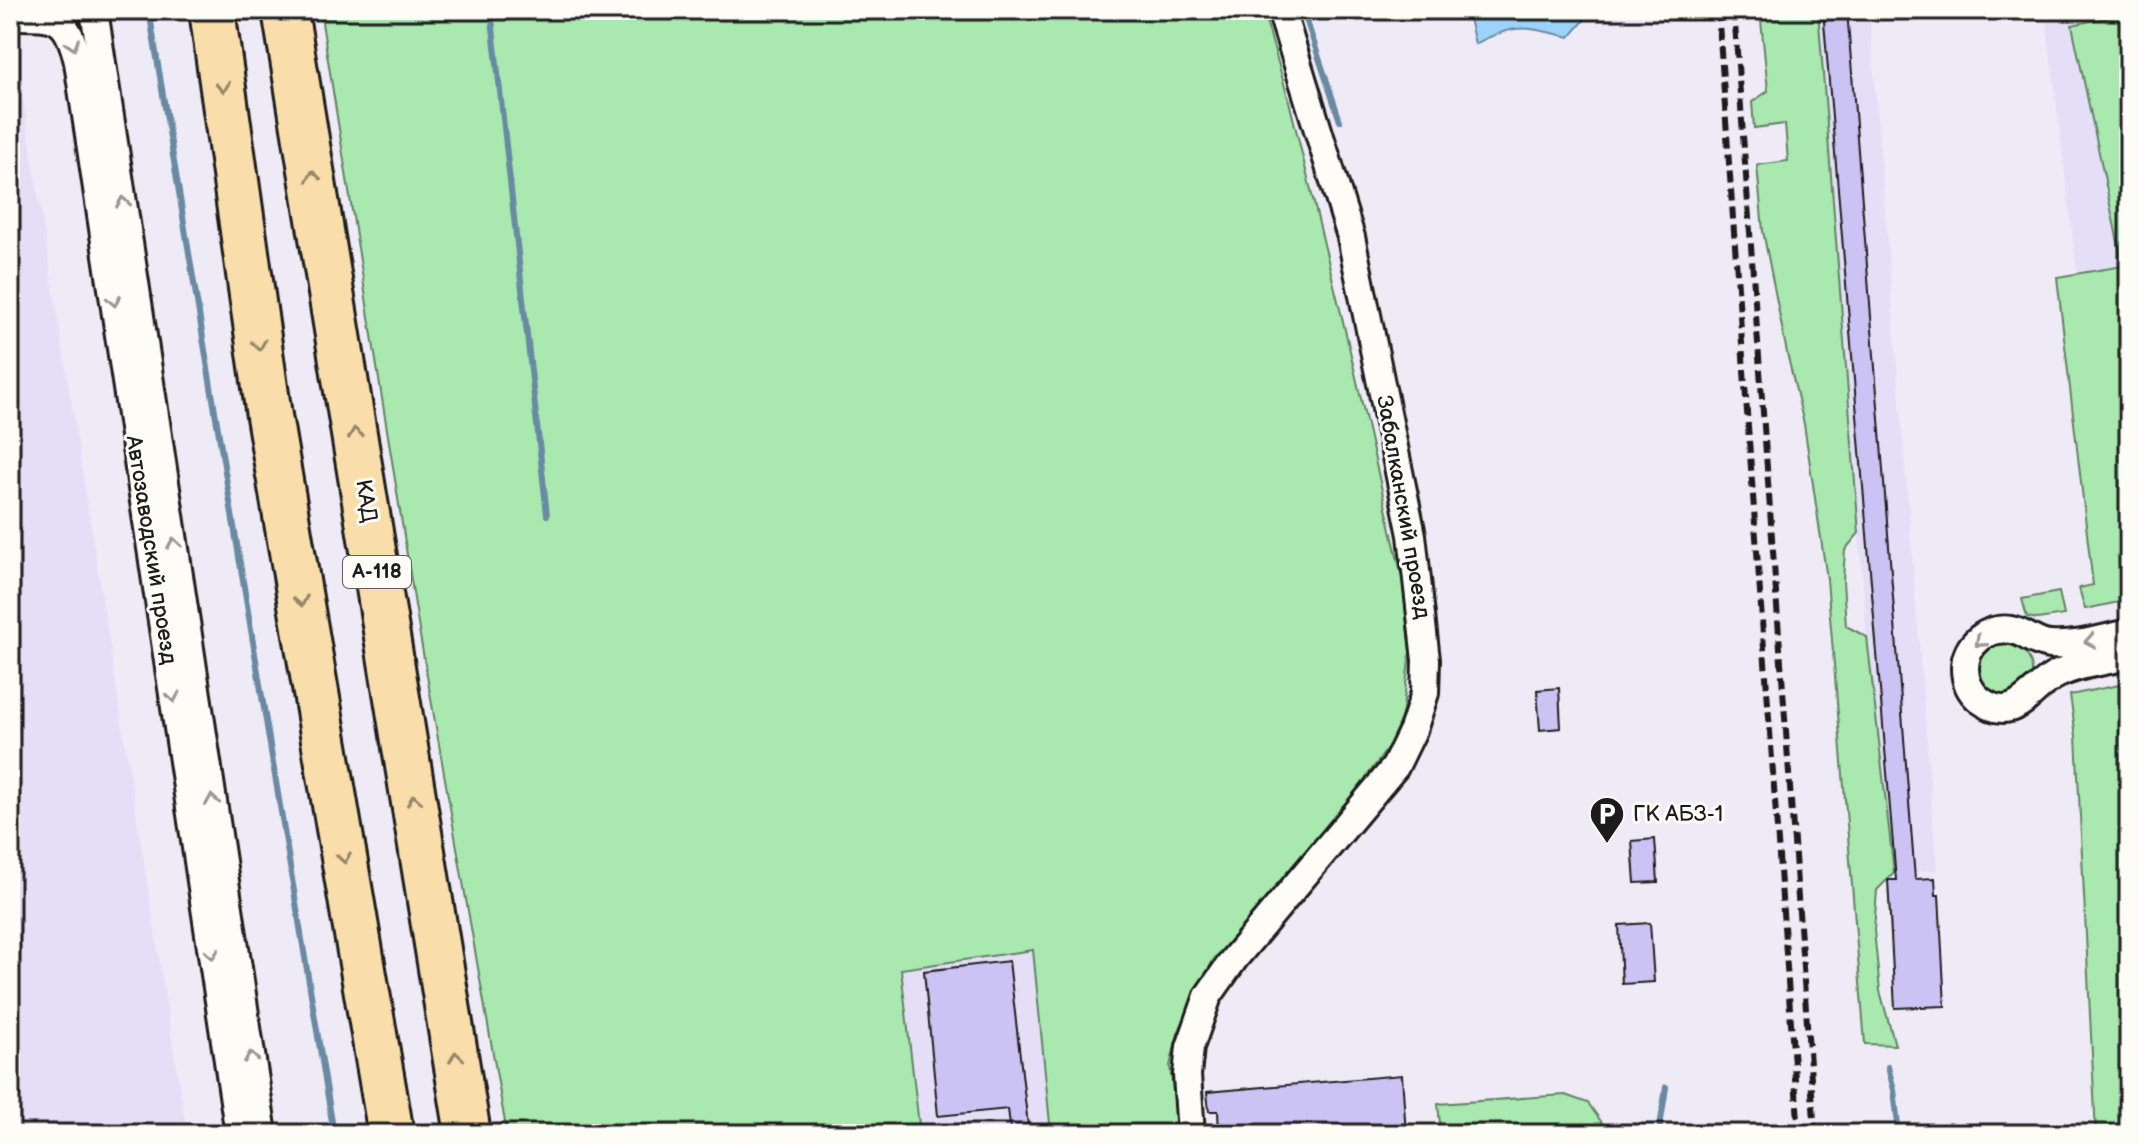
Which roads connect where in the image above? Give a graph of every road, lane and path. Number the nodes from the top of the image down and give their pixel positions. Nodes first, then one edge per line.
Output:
1 (94, 10) edge
2 (212, 10) edge
3 (285, 10) edge
4 (1281, 10) edge
5 (10, 16) edge
6 (2129, 633) edge
7 (2129, 656) edge
8 (239, 1134) edge
9 (263, 1134) edge
10 (391, 1134) edge
11 (468, 1134) edge
12 (1191, 1134) edge

9 -> 1 street, Автозаводский проезд
2 -> 10 highway
11 -> 3 highway, КАД / А-118
4 - 12 street, Забалканский проезд
5 -> 8 street, Автозаводский проезд
6 -> 7 street

